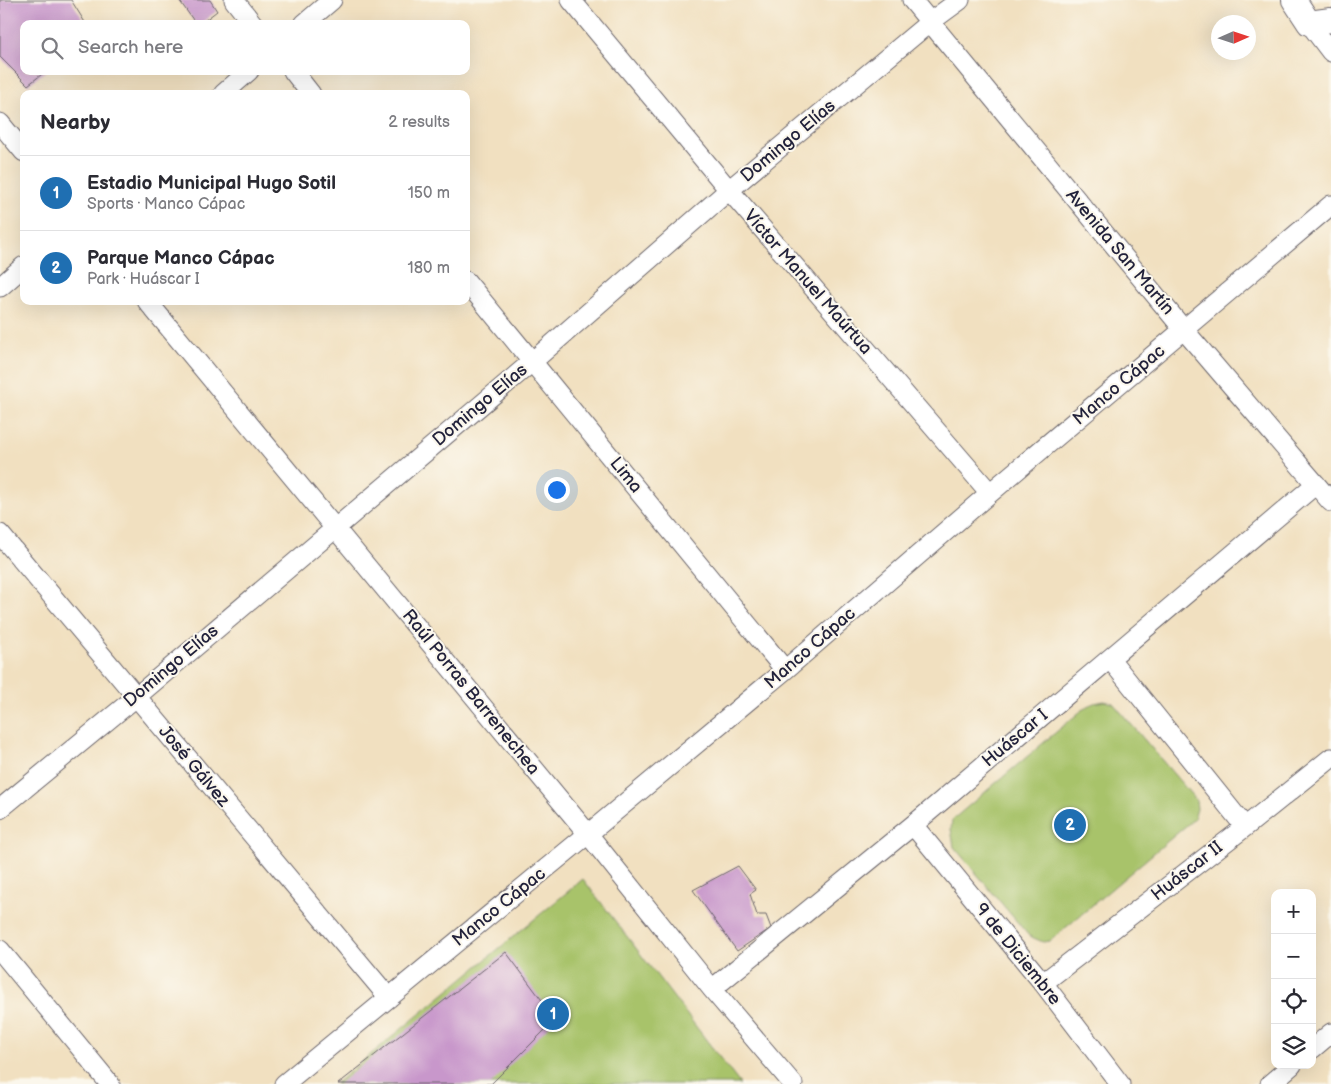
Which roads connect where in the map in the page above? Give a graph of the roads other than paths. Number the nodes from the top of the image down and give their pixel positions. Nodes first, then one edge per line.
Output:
1 (234, 0) edge
2 (332, 0) edge
3 (571, 0) edge
4 (912, 0) edge
5 (960, 0) edge
6 (1294, 0) edge
7 (250, 20) edge
8 (309, 20) edge
9 (1320, 21) edge
10 (930, 22) junction
11 (1331, 52) edge
12 (244, 75) edge
13 (296, 75) edge
14 (228, 90) edge
15 (308, 90) edge
16 (0, 123) edge
17 (20, 147) edge
18 (729, 190) junction
19 (1331, 205) edge
20 (20, 270) edge
21 (470, 286) edge
22 (0, 287) edge
23 (150, 305) edge
24 (1184, 330) junction
25 (533, 361) junction
26 (1316, 484) junction
27 (990, 493) junction
28 (1331, 502) edge
29 (335, 527) junction
30 (0, 534) edge
31 (1110, 659) junction
32 (785, 670) junction
33 (136, 697) junction
34 (1331, 758) edge
35 (0, 808) edge
36 (913, 825) junction
37 (1245, 827) junction
38 (588, 834) junction
39 (0, 950) edge
40 (1043, 983) junction
41 (712, 989) junction
42 (389, 998) junction
43 (1331, 1033) edge
44 (1316, 1046) edge
45 (1287, 1069) edge
46 (110, 1084) edge
47 (284, 1084) edge
48 (793, 1084) edge
49 (1120, 1084) edge
50 (1270, 1084) edge

1 - 7 street
2 - 8 street
3 - 18 street, Víctor Manuel Maúrtua
4 - 10 street, Avenida San Martín
5 - 10 street, Domingo Elías
6 - 9 street
9 - 11 street
10 - 18 street, Domingo Elías
10 - 24 street, Avenida San Martín
12 - 14 street
13 - 15 street
16 - 17 street
18 - 25 street, Domingo Elías
18 - 27 street, Víctor Manuel Maúrtua
19 - 24 street, Manco Cápac
20 - 22 street
21 - 25 street, Lima
23 - 29 street, Raúl Porras Barrenechea
24 - 26 street, Avenida San Martín
24 - 27 street, Manco Cápac
25 - 29 street, Domingo Elías
25 - 32 street, Lima
26 - 28 street, Avenida San Martín
26 - 31 street, Huáscar I
27 - 32 street, Manco Cápac
29 - 33 street, Domingo Elías
29 - 38 street, Raúl Porras Barrenechea
30 - 33 street, José Gálvez
31 - 36 street, Huáscar I
31 - 37 street
32 - 38 street, Manco Cápac
33 - 35 street, Domingo Elías
33 - 42 street, José Gálvez
34 - 37 street, Huáscar II
36 - 40 street, 9 de Diciembre
36 - 41 street, Huáscar I
37 - 40 street, Huáscar II
38 - 41 street, Raúl Porras Barrenechea
38 - 42 street, Manco Cápac
39 - 46 street
40 - 49 street, 9 de Diciembre
41 - 48 street, Raúl Porras Barrenechea
42 - 47 street, Manco Cápac
43 - 44 street
45 - 50 street

